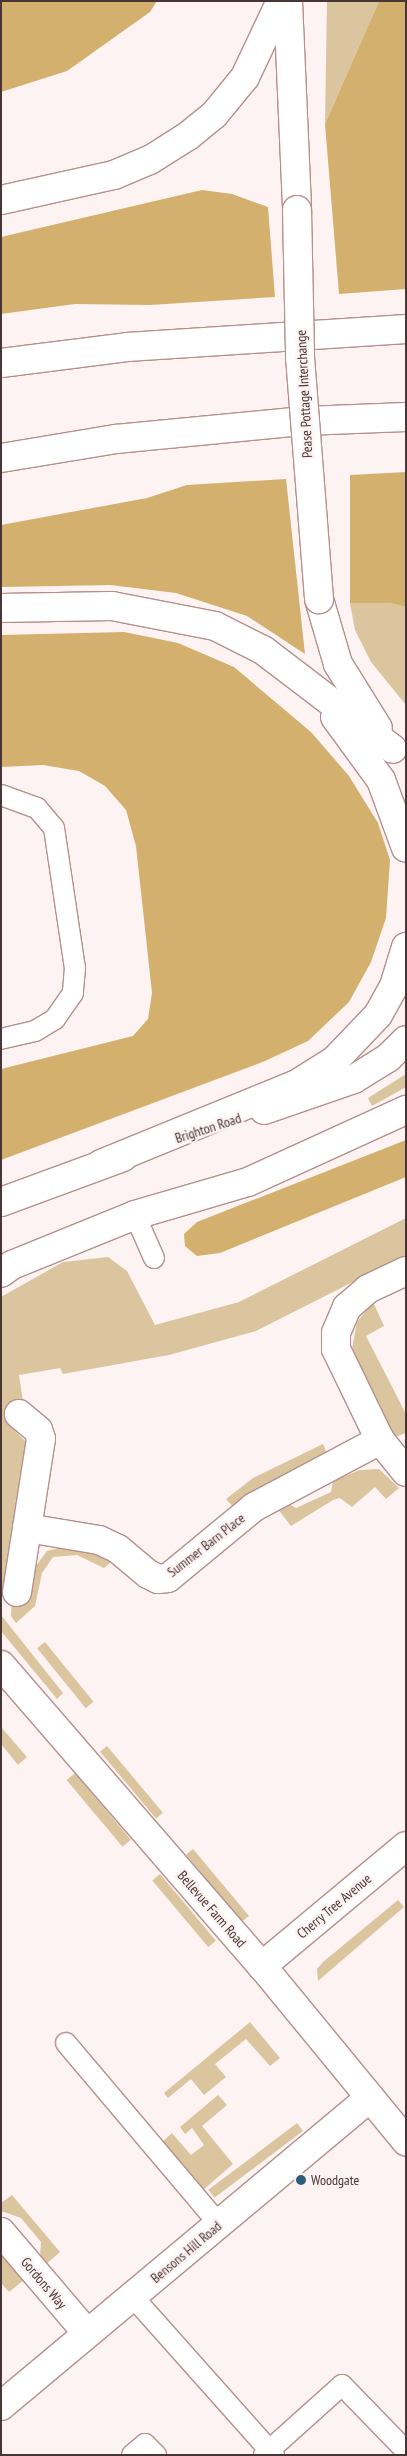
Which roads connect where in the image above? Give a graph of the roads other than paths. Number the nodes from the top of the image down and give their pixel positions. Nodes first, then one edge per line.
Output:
1 (281, 1) edge
2 (288, 1) edge
3 (1, 200) edge
4 (406, 329) edge
5 (1, 363) edge
6 (406, 418) edge
7 (1, 458) edge
8 (1, 608) edge
9 (284, 665) junction
10 (399, 755) edge
11 (1, 795) edge
12 (406, 848) edge
13 (406, 947) edge
14 (1, 1038) edge
15 (406, 1040) edge
16 (406, 1110) edge
17 (101, 1164) junction
18 (1, 1202) edge
19 (135, 1215) junction
20 (154, 1258) dead end
21 (406, 1271) edge
22 (1, 1274) edge
23 (19, 1414) dead end
24 (380, 1440) junction
25 (406, 1472) edge
26 (27, 1528) junction
27 (17, 1592) dead end
28 (6, 1672) edge
29 (406, 1846) edge
30 (262, 1966) junction
31 (66, 2043) dead end
32 (370, 2098) junction
33 (406, 2141) edge
34 (219, 2224) junction
35 (1, 2232) edge
36 (133, 2297) junction
37 (87, 2333) junction
38 (1, 2406) edge
39 (406, 2451) edge
40 (269, 2454) edge
41 (132, 2455) edge
42 (156, 2455) edge

1 - 3 main road
2 - 10 main road, Pease Pottage Interchange, bridge
4 - 5 main road
6 - 7 main road
8 - 9 main road
9 - 10 main road
9 - 12 main road
11 - 14 lane
13 - 17 main road
15 - 17 main road, Brighton Road
16 - 19 main road
17 - 18 main road, Brighton Road
19 - 20 lane
19 - 22 main road
21 - 24 main road
23 - 26 main road
24 - 25 main road
24 - 26 main road, Summer Barn Place
26 - 27 main road
28 - 30 main road, Bellevue Farm Road
29 - 30 main road, Cherry Tree Avenue
30 - 32 main road, Bellevue Farm Road
31 - 34 lane
32 - 33 main road, Bellevue Farm Road
32 - 34 main road, Bensons Hill Road
34 - 36 main road, Bensons Hill Road
35 - 37 main road, Gordons Way
36 - 37 main road, Bensons Hill Road
36 - 40 lane
37 - 38 main road, Bensons Hill Road
39 - 40 lane
41 - 42 lane

